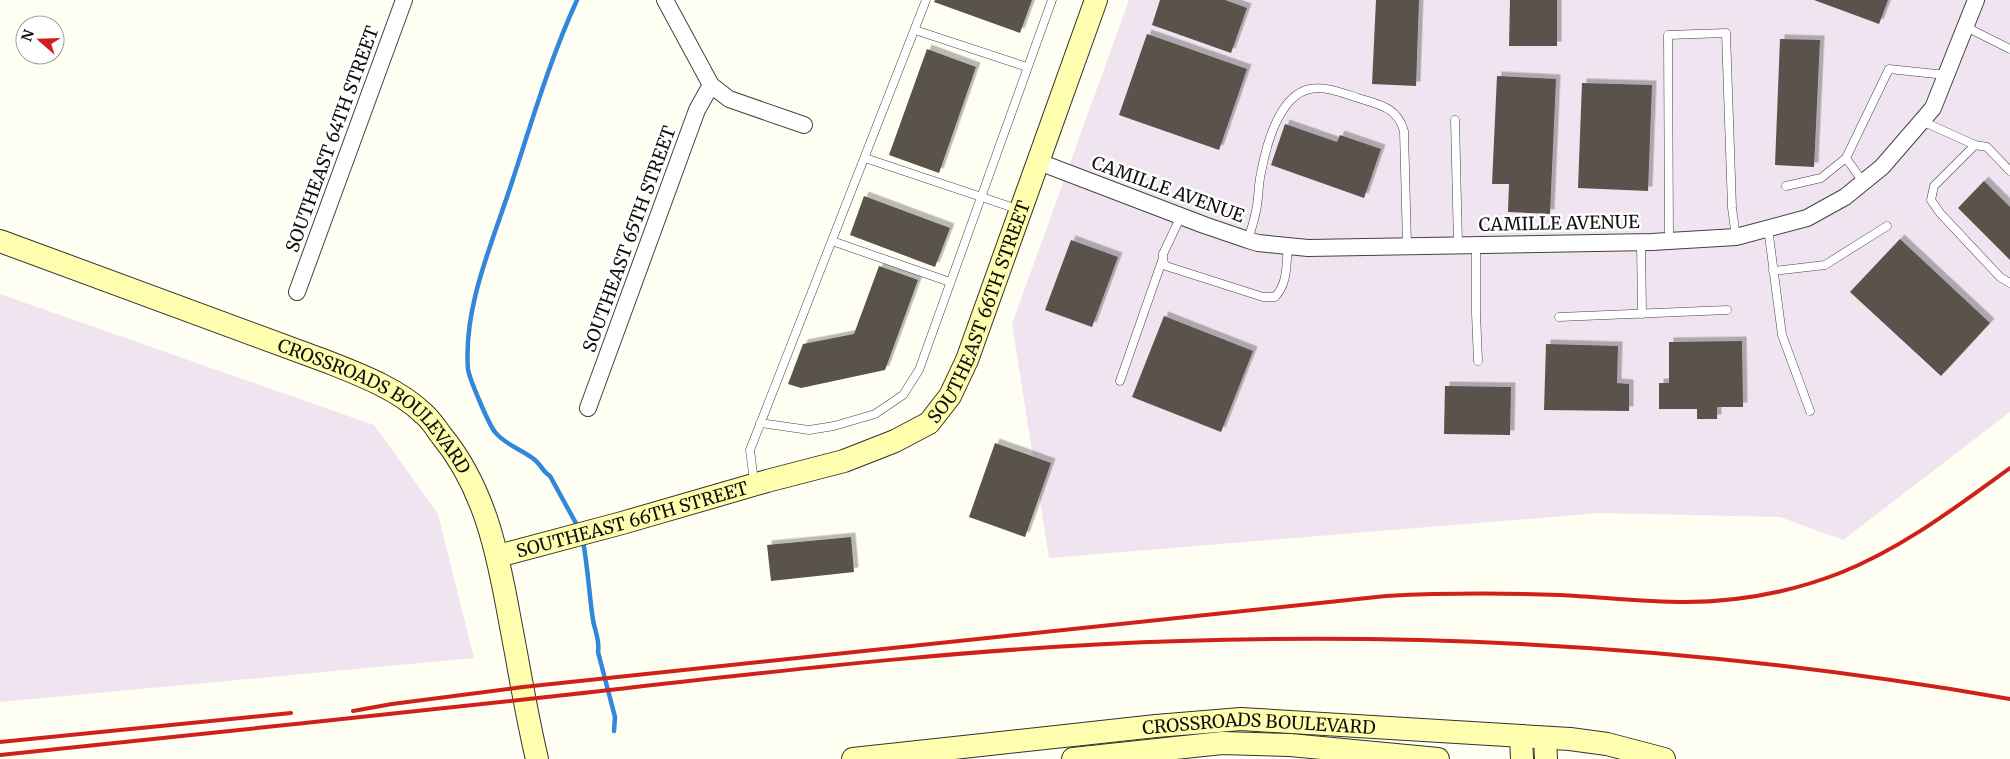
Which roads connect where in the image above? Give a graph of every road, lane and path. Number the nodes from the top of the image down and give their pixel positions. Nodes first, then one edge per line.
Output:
1 (404, 0) edge
2 (665, 0) edge
3 (926, 0) edge
4 (1052, 0) edge
5 (1096, 0) edge
6 (1976, 0) edge
7 (1966, 27) junction
8 (915, 30) junction
9 (2010, 50) edge
10 (1027, 67) junction
11 (1946, 75) junction
12 (711, 85) junction
13 (1455, 120) dead end
14 (1922, 121) junction
15 (804, 125) dead end
16 (1976, 145) junction
17 (865, 158) junction
18 (1846, 158) junction
19 (1039, 162) junction
20 (2010, 171) edge
21 (1864, 182) junction
22 (1786, 186) dead end
23 (982, 195) junction
24 (1021, 210) junction
25 (1180, 216) junction
26 (1886, 226) dead end
27 (1768, 228) junction
28 (1736, 237) junction
29 (1248, 240) junction
30 (0, 241) edge
31 (832, 241) junction
32 (1669, 241) junction
33 (1641, 242) junction
34 (1458, 244) junction
35 (1476, 244) junction
36 (1407, 245) junction
37 (1288, 246) junction
38 (1163, 258) junction
39 (1773, 272) junction
40 (950, 282) junction
41 (2010, 283) edge
42 (297, 292) dead end
43 (1727, 310) dead end
44 (1642, 314) junction
45 (1559, 318) dead end
46 (1478, 360) dead end
47 (1120, 382) dead end
48 (588, 408) dead end
49 (1810, 411) dead end
50 (760, 423) junction
51 (754, 484) junction
52 (498, 556) junction
53 (1521, 736) junction
54 (1546, 748) edge
55 (536, 759) edge
56 (853, 759) edge
57 (1073, 759) edge
58 (1438, 759) edge
59 (1522, 759) edge
60 (1664, 759) edge

1 - 42 street, SOUTHEAST 64TH STREET
2 - 12 street
3 - 8 lane
4 - 10 lane
5 - 19 main road, SOUTHEAST 66TH STREET
6 - 7 street, CAMILLE AVENUE
7 - 9 lane
7 - 11 street, CAMILLE AVENUE
8 - 10 lane
8 - 17 lane
10 - 23 lane
11 - 14 street, CAMILLE AVENUE
11 - 18 lane
12 - 15 street
12 - 48 street, SOUTHEAST 65TH STREET
13 - 34 lane
14 - 16 lane
14 - 21 street, CAMILLE AVENUE
16 - 20 lane
16 - 41 lane
17 - 23 lane
17 - 31 lane
18 - 21 lane
18 - 22 lane
19 - 24 main road, SOUTHEAST 66TH STREET
19 - 25 street, CAMILLE AVENUE
21 - 27 street, CAMILLE AVENUE
23 - 24 lane
23 - 40 lane
24 - 51 main road, SOUTHEAST 66TH STREET
25 - 29 street, CAMILLE AVENUE
25 - 38 lane
26 - 39 lane
27 - 28 street, CAMILLE AVENUE
27 - 39 lane
28 - 32 street, CAMILLE AVENUE
28 - 32 lane
29 - 36 lane
29 - 37 street, CAMILLE AVENUE
30 - 52 main road, CROSSROADS BOULEVARD
31 - 40 lane
31 - 50 lane
32 - 33 street, CAMILLE AVENUE
33 - 35 street, CAMILLE AVENUE
33 - 44 lane
34 - 35 street, CAMILLE AVENUE
34 - 36 street, CAMILLE AVENUE
35 - 46 lane
36 - 37 street, CAMILLE AVENUE
37 - 38 lane
38 - 47 lane
39 - 49 lane
40 - 50 lane
43 - 44 lane
44 - 45 lane
50 - 51 lane
51 - 52 main road, SOUTHEAST 66TH STREET
52 - 55 main road, CROSSROADS BOULEVARD
53 - 54 main road, CROSSROADS BOULEVARD
53 - 56 main road, CROSSROADS BOULEVARD
53 - 59 main road
54 - 60 main road, CROSSROADS BOULEVARD
57 - 58 main road, CROSSROADS BOULEVARD

